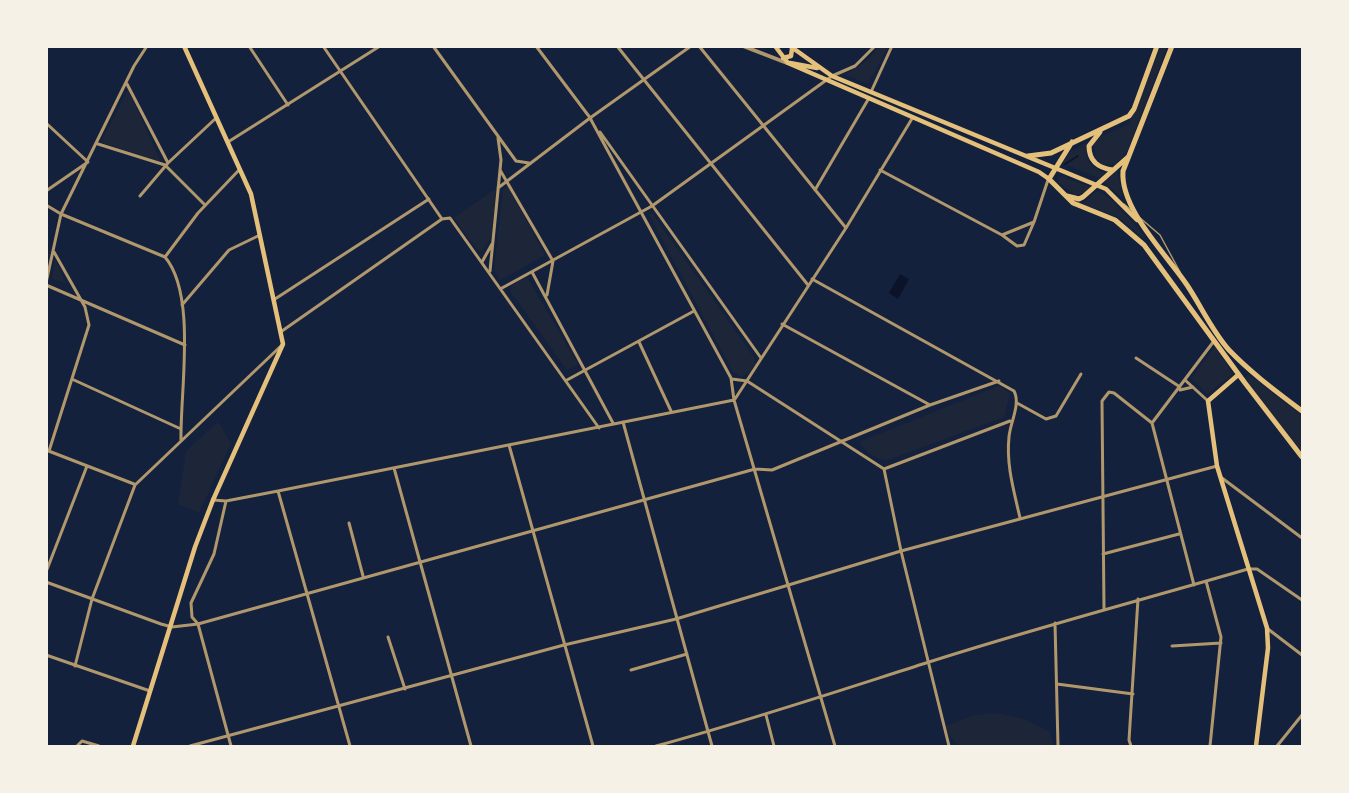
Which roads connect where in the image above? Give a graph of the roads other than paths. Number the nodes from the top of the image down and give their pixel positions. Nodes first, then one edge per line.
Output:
1 (147, 46) edge
2 (184, 46) edge
3 (249, 46) edge
4 (322, 46) edge
5 (380, 46) edge
6 (434, 46) edge
7 (536, 46) edge
8 (617, 46) edge
9 (691, 46) edge
10 (699, 46) edge
11 (743, 46) edge
12 (775, 46) edge
13 (875, 46) edge
14 (892, 46) edge
15 (1157, 46) edge
16 (1172, 46) edge
17 (791, 48) edge
18 (783, 57) junction
19 (788, 63) junction
20 (819, 68) junction
21 (340, 71) junction
22 (832, 76) junction
23 (825, 81) junction
24 (644, 82) junction
25 (127, 84) junction
26 (872, 91) junction
27 (868, 99) junction
28 (288, 105) junction
29 (913, 117) junction
30 (590, 118) junction
31 (215, 119) junction
32 (46, 123) edge
33 (761, 126) junction
34 (1101, 131) junction
35 (498, 136) junction
36 (1072, 142) junction
37 (227, 143) junction
38 (98, 144) junction
39 (1028, 156) junction
40 (1129, 156) junction
41 (88, 162) junction
42 (530, 163) junction
43 (166, 164) junction
44 (710, 164) junction
45 (1054, 167) junction
46 (240, 169) junction
47 (500, 170) junction
48 (880, 170) junction
49 (1114, 170) junction
50 (1049, 179) junction
51 (508, 180) junction
52 (1097, 185) junction
53 (498, 188) junction
54 (815, 190) junction
55 (46, 191) edge
56 (140, 196) dead end
57 (1065, 196) junction
58 (429, 199) junction
59 (1124, 204) junction
60 (46, 205) edge
61 (205, 205) junction
62 (652, 206) junction
63 (641, 213) junction
64 (61, 214) junction
65 (1137, 215) junction
66 (442, 219) junction
67 (1034, 222) junction
68 (846, 228) junction
69 (262, 234) junction
70 (1002, 234) junction
71 (1150, 236) junction
72 (494, 239) junction
73 (54, 252) junction
74 (165, 257) junction
75 (553, 261) junction
76 (483, 262) junction
77 (490, 272) junction
78 (532, 272) junction
79 (812, 279) junction
80 (46, 284) edge
81 (1186, 284) junction
82 (808, 285) junction
83 (502, 288) junction
84 (546, 297) junction
85 (81, 299) junction
86 (275, 300) junction
87 (182, 305) junction
88 (694, 311) junction
89 (782, 324) junction
90 (282, 331) junction
91 (1214, 341) junction
92 (639, 342) junction
93 (283, 344) junction
94 (185, 345) junction
95 (761, 358) junction
96 (1136, 358) dead end
97 (1246, 367) junction
98 (585, 371) junction
99 (1082, 374) dead end
100 (1238, 375) junction
101 (731, 378) junction
102 (73, 380) junction
103 (1185, 380) junction
104 (567, 381) junction
105 (747, 381) junction
106 (999, 381) junction
107 (1193, 387) junction
108 (1179, 389) junction
109 (734, 400) junction
110 (1208, 401) junction
111 (1017, 403) junction
112 (930, 405) junction
113 (671, 411) junction
114 (1302, 411) edge
115 (1010, 420) junction
116 (623, 422) junction
117 (613, 423) junction
118 (1152, 423) junction
119 (599, 428) junction
120 (181, 429) junction
121 (181, 440) junction
122 (844, 442) junction
123 (509, 445) junction
124 (48, 451) edge
125 (1302, 457) edge
126 (87, 466) junction
127 (1217, 466) junction
128 (394, 468) junction
129 (755, 469) junction
130 (884, 469) junction
131 (1221, 478) junction
132 (1165, 480) junction
133 (135, 484) junction
134 (278, 491) junction
135 (1104, 498) junction
136 (213, 500) junction
137 (643, 500) junction
138 (226, 501) junction
139 (1020, 518) junction
140 (349, 523) dead end
141 (532, 532) junction
142 (1179, 534) junction
143 (1302, 538) edge
144 (901, 551) junction
145 (1103, 554) junction
146 (419, 562) junction
147 (1248, 569) junction
148 (46, 572) edge
149 (363, 576) junction
150 (1206, 581) junction
151 (46, 582) edge
152 (788, 584) junction
153 (1194, 585) junction
154 (305, 592) junction
155 (92, 599) junction
156 (1138, 599) junction
157 (1302, 600) edge
158 (1104, 609) junction
159 (676, 619) junction
160 (1055, 623) junction
161 (198, 624) junction
162 (172, 627) junction
163 (1267, 628) junction
164 (388, 637) dead end
165 (1221, 643) junction
166 (564, 645) junction
167 (1172, 646) dead end
168 (687, 654) junction
169 (46, 655) edge
170 (1302, 655) edge
171 (929, 662) junction
172 (75, 666) junction
173 (630, 670) dead end
174 (452, 676) junction
175 (1057, 684) junction
176 (405, 689) junction
177 (152, 692) junction
178 (1133, 694) junction
179 (822, 698) junction
180 (339, 707) junction
181 (766, 715) junction
182 (1302, 715) edge
183 (708, 732) junction
184 (229, 736) junction
185 (77, 747) edge
186 (99, 747) edge
187 (133, 747) edge
188 (190, 747) edge
189 (231, 747) edge
190 (350, 747) edge
191 (471, 747) edge
192 (593, 747) edge
193 (656, 747) edge
194 (712, 747) edge
195 (774, 747) edge
196 (835, 747) edge
197 (949, 747) edge
198 (1058, 747) edge
199 (1131, 747) edge
200 (1210, 747) edge
201 (1256, 747) edge
202 (1277, 747) edge

1 - 25 street
2 - 31 main road
3 - 28 street
4 - 21 street
5 - 21 street
6 - 35 street
7 - 30 street
8 - 24 street
9 - 24 street
10 - 33 street
11 - 19 street
12 - 18 main road
13 - 22 street
14 - 26 street
15 - 34 main road
16 - 40 main road
17 - 18 main road
17 - 20 main road
18 - 19 main road
19 - 20 main road
19 - 23 main road
20 - 22 main road
21 - 28 street
21 - 58 street
22 - 23 street
22 - 26 main road
23 - 27 main road
23 - 33 street
24 - 30 street
24 - 44 street
25 - 38 street
25 - 43 street
26 - 27 street
26 - 39 main road
27 - 29 main road
27 - 54 street
28 - 37 street
29 - 48 street
29 - 50 main road
30 - 42 street
30 - 62 street
30 - 63 street
31 - 37 main road
31 - 43 street
32 - 41 street
33 - 44 street
33 - 54 street
34 - 36 main road
34 - 49 main road
35 - 42 street
35 - 47 street
36 - 39 main road
36 - 45 main road
37 - 46 main road
38 - 41 street
38 - 43 street
39 - 45 main road
40 - 49 main road
40 - 65 main road
41 - 55 street
41 - 64 street
42 - 51 street
43 - 56 street
43 - 61 street
44 - 62 street
44 - 82 street
45 - 50 main road
45 - 52 main road
46 - 61 street
46 - 69 main road
47 - 51 street
47 - 53 street
48 - 68 street
48 - 70 street
49 - 52 main road
50 - 57 main road
50 - 67 street
51 - 53 street
51 - 75 street
52 - 57 main road
52 - 59 main road
53 - 72 street
54 - 68 street
57 - 91 main road
58 - 66 street
58 - 86 street
59 - 65 lane
59 - 71 main road
60 - 64 street
61 - 74 street
62 - 63 street
62 - 95 street
63 - 75 street
63 - 88 street
64 - 73 street
64 - 74 street
65 - 71 main road
65 - 81 lane
66 - 76 street
66 - 90 street
67 - 70 street
67 - 70 street
68 - 79 street
69 - 86 main road
69 - 87 street
71 - 81 main road
72 - 76 street
72 - 77 street
73 - 80 street
73 - 85 street
74 - 87 street
75 - 78 street
75 - 84 street
76 - 77 street
77 - 83 street
78 - 83 street
78 - 84 street
79 - 82 street
79 - 106 street
80 - 85 street
81 - 97 main road
82 - 89 street
83 - 104 street
84 - 98 street
85 - 94 street
85 - 102 street
86 - 90 main road
87 - 94 street
88 - 92 street
88 - 101 street
89 - 95 street
89 - 112 street
90 - 93 main road
91 - 100 main road
91 - 103 street
92 - 98 street
92 - 113 street
93 - 121 street
93 - 136 main road
94 - 120 street
95 - 105 street
96 - 108 street
97 - 100 main road
97 - 114 main road
98 - 104 street
98 - 117 street
99 - 111 street
100 - 110 main road
100 - 125 main road
101 - 105 street
101 - 109 street
102 - 120 street
102 - 124 street
103 - 107 street
103 - 108 street
104 - 119 street
105 - 109 street
105 - 122 street
106 - 111 street
106 - 112 street
107 - 108 street
107 - 110 street
108 - 118 street
109 - 113 street
109 - 129 street
110 - 127 main road
111 - 115 street
112 - 122 street
113 - 116 street
115 - 130 street
115 - 139 street
116 - 117 street
116 - 137 street
117 - 119 street
118 - 132 street
118 - 135 street
119 - 123 street
120 - 121 street
121 - 133 street
122 - 129 street
122 - 130 street
123 - 128 street
123 - 141 street
124 - 126 street
126 - 133 street
126 - 148 street
127 - 131 main road
127 - 132 street
128 - 134 street
128 - 146 street
129 - 137 street
129 - 152 street
130 - 144 street
131 - 143 street
131 - 147 main road
132 - 135 street
132 - 142 street
133 - 155 street
134 - 138 street
134 - 154 street
135 - 139 street
135 - 145 street
136 - 138 street
136 - 162 main road
137 - 141 street
137 - 159 street
138 - 161 street
139 - 144 street
140 - 149 street
141 - 146 street
141 - 166 street
142 - 145 street
142 - 153 street
144 - 152 street
144 - 171 street
145 - 158 street
146 - 149 street
146 - 174 street
147 - 150 street
147 - 157 street
147 - 163 main road
149 - 154 street
150 - 153 street
150 - 165 street
151 - 155 street
152 - 159 street
152 - 179 street
153 - 156 street
154 - 161 street
154 - 180 street
155 - 162 street
155 - 172 street
156 - 158 street
156 - 178 street
158 - 160 street
159 - 166 street
159 - 168 street
160 - 171 street
160 - 175 street
161 - 162 street
161 - 184 street
162 - 177 main road
163 - 170 street
163 - 201 main road
164 - 176 street
165 - 167 street
165 - 200 street
166 - 174 street
166 - 192 street
168 - 173 street
168 - 183 street
169 - 172 street
171 - 179 street
171 - 197 street
172 - 177 street
174 - 176 street
174 - 191 street
175 - 178 street
175 - 198 street
176 - 180 street
177 - 187 main road
178 - 199 street
179 - 181 street
179 - 196 street
180 - 184 street
180 - 190 street
181 - 183 street
181 - 195 street
182 - 202 street
183 - 193 street
183 - 194 street
184 - 188 street
184 - 189 street
185 - 186 street

